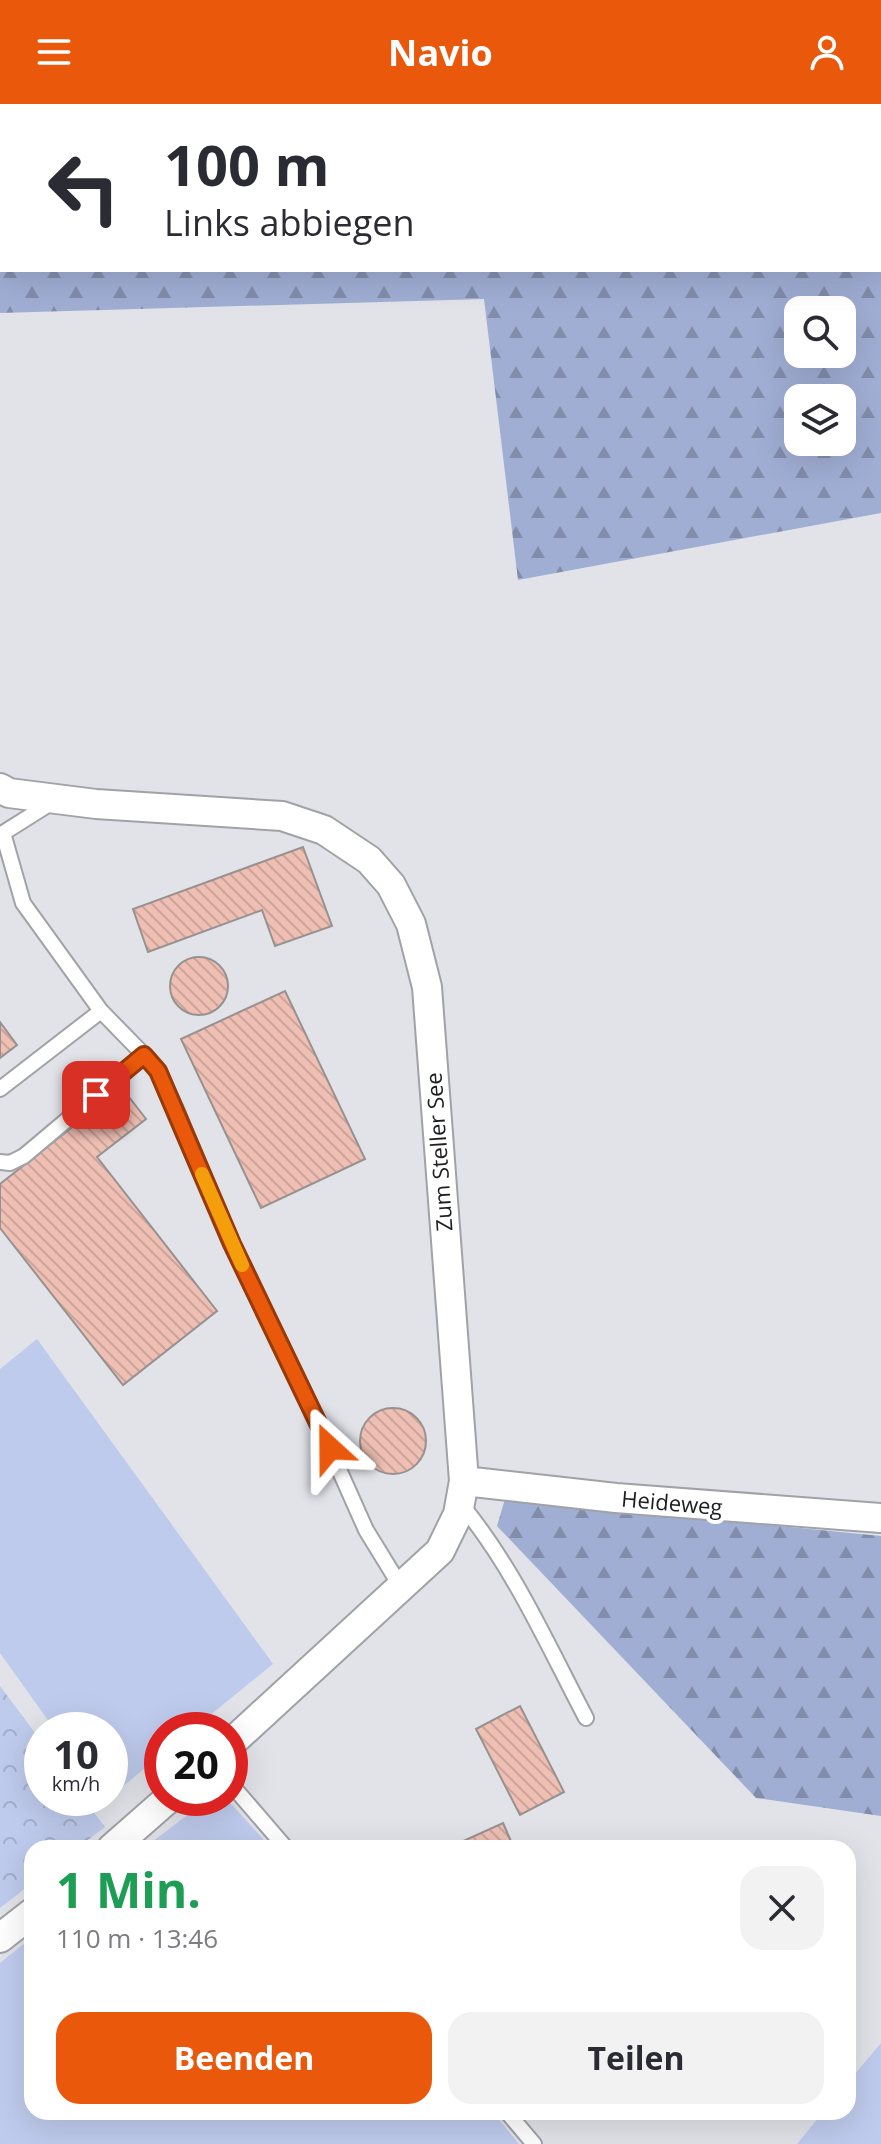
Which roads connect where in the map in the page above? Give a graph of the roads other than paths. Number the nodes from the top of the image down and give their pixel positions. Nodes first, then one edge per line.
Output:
1 (0, 788) edge
2 (57, 799) junction
3 (2, 834) edge
4 (101, 1011) junction
5 (144, 1055) junction
6 (0, 1089) edge
7 (0, 1162) edge
8 (462, 1492) junction
9 (881, 1518) edge
10 (401, 1587) junction
11 (586, 1718) dead end
12 (248, 1727) edge
13 (248, 1804) edge
14 (148, 1816) edge
15 (121, 1840) edge
16 (279, 1840) edge
17 (24, 1919) edge
18 (0, 1938) edge
19 (514, 2120) edge
20 (534, 2144) edge

1 - 2 street, Zum Steller See
2 - 3 lane
2 - 8 street, Zum Steller See
3 - 4 lane
4 - 5 lane
4 - 6 lane
5 - 7 lane
5 - 10 lane
8 - 9 street, Heideweg
8 - 10 street, Zum Steller See
8 - 11 lane
10 - 12 street, Zum Steller See
13 - 16 lane
14 - 15 street
17 - 18 street
19 - 20 lane

